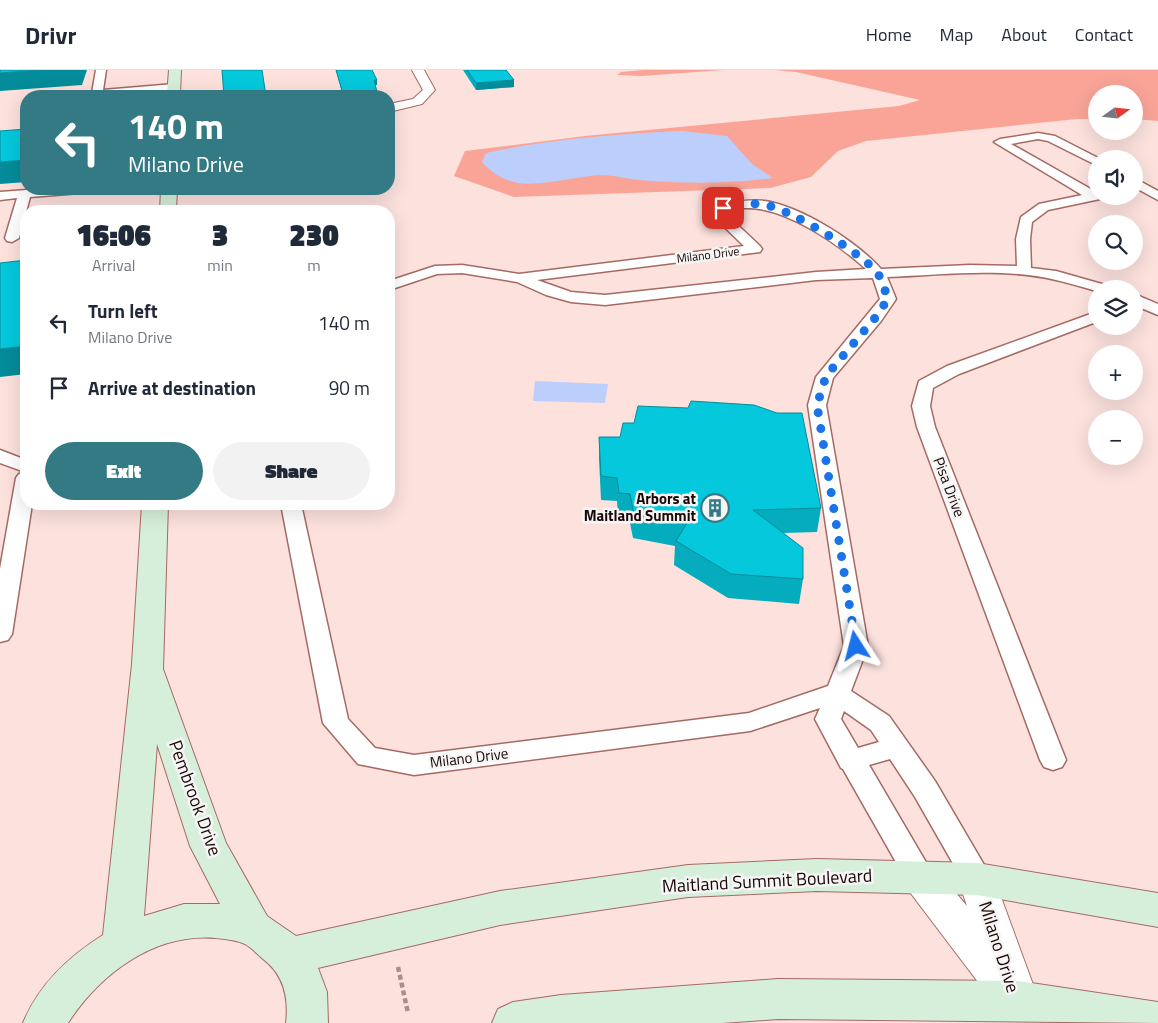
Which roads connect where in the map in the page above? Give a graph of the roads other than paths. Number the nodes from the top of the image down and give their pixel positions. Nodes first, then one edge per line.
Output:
1 (101, 70) edge
2 (175, 70) edge
3 (418, 70) edge
4 (98, 90) edge
5 (174, 90) edge
6 (395, 107) edge
7 (1088, 157) edge
8 (1143, 187) edge
9 (1088, 193) edge
10 (20, 194) edge
11 (1143, 195) edge
12 (0, 196) edge
13 (1158, 196) edge
14 (1088, 197) edge
15 (20, 212) edge
16 (19, 216) junction
17 (0, 218) edge
18 (13, 238) edge
19 (1024, 270) junction
20 (878, 274) junction
21 (519, 278) junction
22 (395, 284) edge
23 (1088, 284) edge
24 (1158, 295) edge
25 (1143, 299) edge
26 (1143, 304) edge
27 (1158, 310) edge
28 (1088, 320) edge
29 (0, 456) edge
30 (20, 464) edge
31 (21, 510) edge
32 (155, 510) edge
33 (292, 510) edge
34 (0, 634) edge
35 (148, 664) junction
36 (836, 693) junction
37 (896, 747) junction
38 (1053, 760) dead end
39 (850, 761) junction
40 (919, 876) junction
41 (977, 879) junction
42 (1158, 910) edge
43 (253, 928) junction
44 (122, 943) junction
45 (291, 956) junction
46 (1023, 1012) edge
47 (43, 1023) edge
48 (307, 1023) edge
49 (513, 1023) edge
50 (1158, 1023) edge

1 - 4 lane
2 - 5 street
3 - 6 street
7 - 9 lane
8 - 13 lane
10 - 12 lane
11 - 13 lane
14 - 19 lane
15 - 16 lane
16 - 17 lane
16 - 18 lane
19 - 20 lane, Milano Drive
19 - 23 lane, Milano Drive
20 - 21 lane, Milano Drive
20 - 21 lane, Milano Drive
20 - 36 lane, Milano Drive
21 - 22 lane, Milano Drive
24 - 25 lane
26 - 27 lane
28 - 38 lane, Pisa Drive
29 - 30 lane
31 - 34 lane
32 - 35 street, Pembrook Drive
33 - 36 lane, Milano Drive
35 - 43 street, Pembrook Drive
35 - 44 street, Pembrook Drive
36 - 37 lane, Milano Drive
36 - 39 lane, Milano Drive
37 - 39 lane
37 - 41 lane, Milano Drive
39 - 40 lane, Milano Drive
40 - 41 street, Maitland Summit Boulevard
40 - 45 street, Maitland Summit Boulevard
40 - 46 street, Milano Drive
41 - 42 street, Maitland Summit Boulevard
41 - 46 street, Milano Drive
43 - 44 street
43 - 45 street
44 - 47 street
45 - 48 street
46 - 49 street
46 - 50 street

